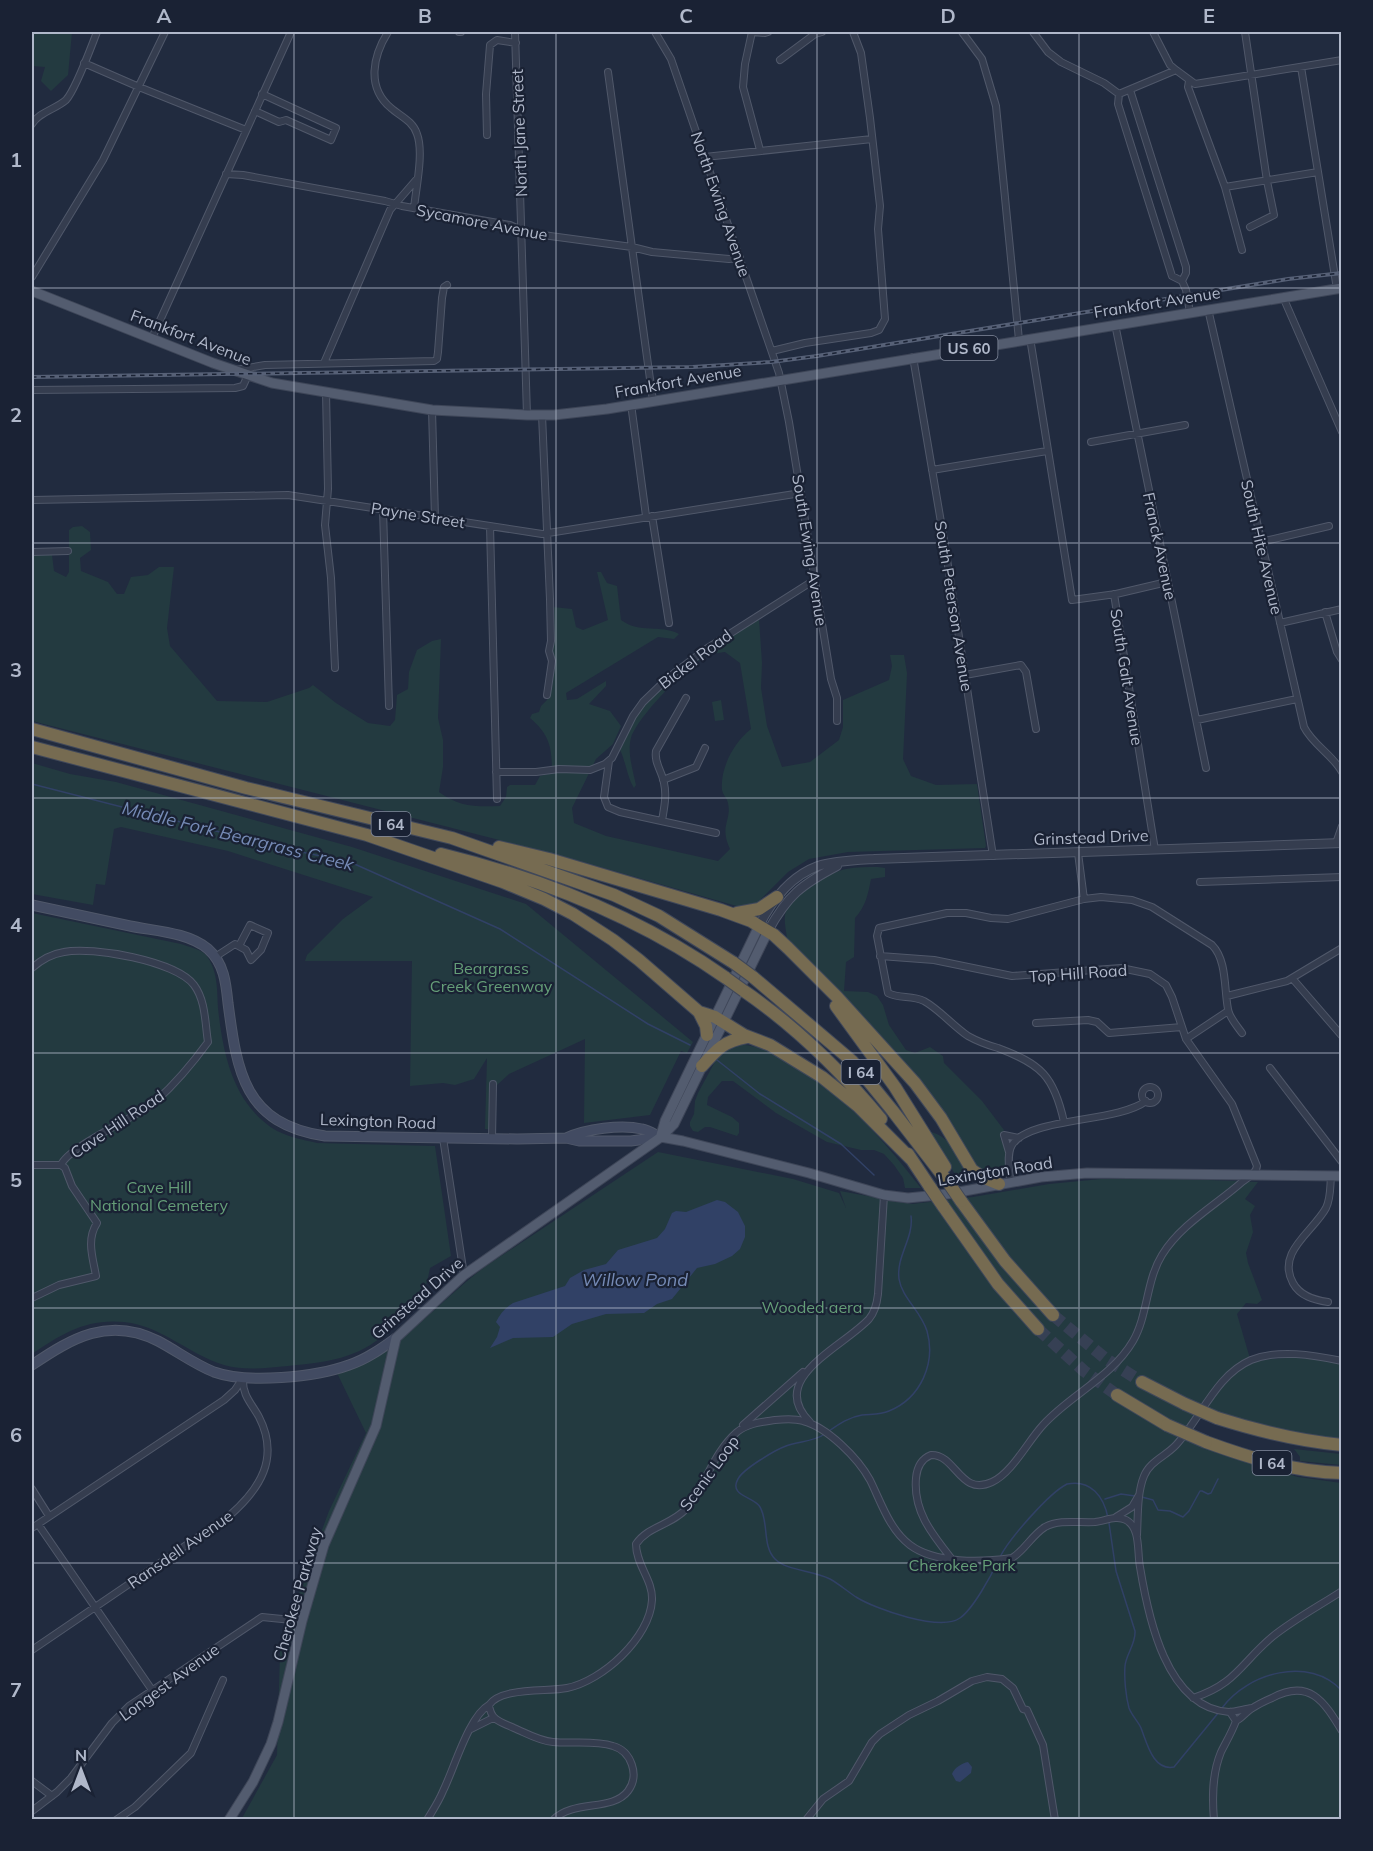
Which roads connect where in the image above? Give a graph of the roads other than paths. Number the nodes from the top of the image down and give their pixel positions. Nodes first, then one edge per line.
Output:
1 (97, 32) edge
2 (165, 32) edge
3 (291, 32) edge
4 (388, 32) edge
5 (515, 32) edge
6 (655, 32) edge
7 (752, 32) edge
8 (768, 32) edge
9 (822, 32) edge
10 (854, 32) edge
11 (962, 32) edge
12 (1033, 32) edge
13 (1153, 32) edge
14 (1245, 32) edge
15 (516, 43) junction
16 (780, 60) dead end
17 (1341, 60) edge
18 (84, 63) junction
19 (1301, 67) junction
20 (1176, 70) junction
21 (608, 72) dead end
22 (1252, 75) junction
23 (1188, 81) junction
24 (139, 87) junction
25 (1124, 92) junction
26 (262, 94) junction
27 (255, 111) junction
28 (33, 119) edge
29 (246, 130) junction
30 (487, 135) dead end
31 (872, 139) junction
32 (760, 150) junction
33 (705, 157) junction
34 (1318, 172) junction
35 (226, 174) junction
36 (416, 180) junction
37 (1267, 181) junction
38 (1225, 187) junction
39 (395, 204) junction
40 (414, 208) junction
41 (1250, 227) dead end
42 (521, 229) junction
43 (632, 247) junction
44 (1242, 250) dead end
45 (740, 258) junction
46 (32, 277) edge
47 (1182, 281) junction
48 (447, 285) dead end
49 (1339, 288) edge
50 (32, 291) edge
51 (1283, 297) junction
52 (1208, 309) junction
53 (1191, 312) junction
54 (1115, 324) junction
55 (152, 338) junction
56 (1030, 338) junction
57 (1019, 340) junction
58 (772, 351) junction
59 (913, 357) junction
60 (324, 363) junction
61 (235, 370) junction
62 (248, 375) junction
63 (780, 380) junction
64 (32, 390) edge
65 (326, 392) junction
66 (653, 401) junction
67 (631, 404) junction
68 (432, 410) junction
69 (526, 415) junction
70 (542, 415) junction
71 (1185, 425) dead end
72 (1341, 432) edge
73 (1137, 434) junction
74 (1091, 442) dead end
75 (1047, 451) junction
76 (932, 470) junction
77 (801, 493) junction
78 (32, 500) edge
79 (326, 500) junction
80 (383, 510) junction
81 (649, 516) junction
82 (435, 518) junction
83 (490, 526) junction
84 (1329, 526) dead end
85 (546, 533) junction
86 (1261, 542) junction
87 (68, 551) dead end
88 (32, 552) edge
89 (815, 582) junction
90 (1167, 582) junction
91 (1114, 594) junction
92 (1341, 609) edge
93 (1325, 612) junction
94 (669, 623) dead end
95 (1280, 623) junction
96 (1341, 660) edge
97 (335, 668) dead end
98 (965, 675) junction
99 (547, 695) dead end
100 (686, 698) dead end
101 (1297, 699) junction
102 (389, 706) dead end
103 (1197, 720) junction
104 (837, 722) dead end
105 (32, 729) edge
106 (1036, 729) dead end
107 (32, 747) edge
108 (705, 748) dead end
109 (609, 761) junction
110 (1206, 768) dead end
111 (496, 772) junction
112 (1341, 772) edge
113 (663, 780) junction
114 (497, 799) dead end
115 (662, 821) junction
116 (1341, 826) edge
117 (716, 833) dead end
118 (452, 838) junction
119 (385, 840) junction
120 (1339, 843) edge
121 (1155, 850) junction
122 (1078, 853) junction
123 (993, 856) junction
124 (842, 863) junction
125 (1341, 877) edge
126 (1200, 882) dead end
127 (777, 897) junction
128 (1084, 899) junction
129 (32, 905) edge
130 (729, 912) junction
131 (764, 928) junction
132 (239, 946) junction
133 (1341, 948) edge
134 (880, 956) junction
135 (215, 957) junction
136 (32, 968) edge
137 (815, 977) junction
138 (1292, 978) junction
139 (1227, 996) junction
140 (1228, 1011) junction
141 (699, 1012) junction
142 (719, 1020) junction
143 (1036, 1023) dead end
144 (1182, 1027) junction
145 (1242, 1034) dead end
146 (707, 1035) junction
147 (1341, 1036) edge
148 (748, 1037) junction
149 (1186, 1039) junction
150 (702, 1066) junction
151 (1270, 1068) dead end
152 (493, 1084) dead end
153 (1146, 1101) dead end
154 (1064, 1122) junction
155 (661, 1137) junction
156 (443, 1138) junction
157 (492, 1138) junction
158 (1019, 1138) junction
159 (1009, 1155) junction
160 (911, 1159) junction
161 (1341, 1162) edge
162 (32, 1165) edge
163 (61, 1165) junction
164 (1250, 1175) junction
165 (1331, 1176) junction
166 (1341, 1176) edge
167 (1005, 1183) junction
168 (953, 1184) junction
169 (884, 1195) junction
170 (464, 1275) junction
171 (32, 1298) edge
172 (1328, 1302) dead end
173 (1053, 1315) tunnel mouth
174 (1038, 1329) tunnel mouth
175 (396, 1338) junction
176 (823, 1358) junction
177 (1341, 1361) edge
178 (32, 1365) edge
179 (243, 1379) junction
180 (1142, 1382) tunnel mouth
181 (1117, 1395) tunnel mouth
182 (816, 1427) junction
183 (737, 1432) junction
184 (1341, 1445) edge
185 (1341, 1473) edge
186 (32, 1489) edge
187 (1140, 1492) junction
188 (49, 1516) junction
189 (1115, 1518) junction
190 (38, 1524) junction
191 (32, 1528) edge
192 (1137, 1541) junction
193 (938, 1542) junction
194 (932, 1555) junction
195 (951, 1558) junction
196 (1341, 1591) edge
197 (96, 1606) junction
198 (302, 1621) junction
199 (32, 1650) edge
200 (222, 1680) dead end
201 (152, 1690) junction
202 (1193, 1698) junction
203 (489, 1705) junction
204 (1252, 1708) junction
205 (1230, 1712) junction
206 (493, 1718) junction
207 (1236, 1721) junction
208 (471, 1729) junction
209 (1341, 1731) edge
210 (32, 1781) edge
211 (52, 1796) junction
212 (32, 1811) edge
213 (116, 1820) edge
214 (229, 1820) edge
215 (427, 1820) edge
216 (553, 1820) edge
217 (806, 1820) edge
218 (1055, 1820) edge
219 (1214, 1820) edge

1 - 18 street
2 - 24 street
3 - 26 street
4 - 36 street
5 - 15 street, North Jane Street
6 - 33 street, North Ewing Avenue
7 - 8 street
7 - 32 street
9 - 16 street
10 - 31 street
11 - 57 street
12 - 25 street
13 - 20 street
14 - 22 street
15 - 30 street
15 - 42 street, North Jane Street
17 - 19 street
18 - 24 street
18 - 28 street
19 - 22 street
19 - 34 street
20 - 23 street
20 - 25 street
21 - 43 street
22 - 23 street
22 - 37 street
23 - 38 street
24 - 29 street
24 - 46 street
25 - 47 street
25 - 47 street
26 - 27 street
26 - 27 street
27 - 29 street
29 - 35 street
31 - 32 street
31 - 58 street
32 - 33 street
33 - 45 street, North Ewing Avenue
34 - 37 street
34 - 49 street
35 - 39 street, Sycamore Avenue
35 - 55 street
36 - 39 street
36 - 40 street
37 - 38 street
37 - 41 street
38 - 44 street
39 - 40 street, Sycamore Avenue
39 - 60 street
40 - 42 street, Sycamore Avenue
42 - 43 street, Sycamore Avenue
42 - 69 street, North Jane Street
43 - 45 street, Sycamore Avenue
43 - 66 street
45 - 58 street, North Ewing Avenue
47 - 53 street
48 - 60 street
49 - 51 main road, Frankfort Avenue / US 60
50 - 55 main road, Frankfort Avenue / US 60
51 - 52 main road, Frankfort Avenue / US 60
51 - 72 street
52 - 53 main road, Frankfort Avenue / US 60
52 - 86 street, South Hite Avenue
53 - 54 main road, Frankfort Avenue / US 60
54 - 56 main road, Frankfort Avenue / US 60
54 - 73 street, Franck Avenue
55 - 61 main road, Frankfort Avenue / US 60
56 - 57 main road, Frankfort Avenue / US 60
56 - 75 street, South Galt Avenue
57 - 59 main road, Frankfort Avenue / US 60
58 - 63 street, North Ewing Avenue
59 - 63 main road, Frankfort Avenue / US 60
59 - 76 street, South Peterson Avenue
60 - 61 street
61 - 62 main road, Frankfort Avenue / US 60
62 - 64 street
62 - 65 main road, Frankfort Avenue / US 60
63 - 66 main road, Frankfort Avenue / US 60
63 - 77 street, South Ewing Avenue
65 - 68 main road, Frankfort Avenue / US 60
65 - 79 street
66 - 67 main road, Frankfort Avenue / US 60
67 - 70 main road, Frankfort Avenue / US 60
67 - 81 street
68 - 69 main road, Frankfort Avenue / US 60
68 - 82 street
69 - 70 main road, Frankfort Avenue / US 60
70 - 85 street
71 - 73 street
73 - 74 street
73 - 90 street, Franck Avenue
75 - 76 street
75 - 91 street, South Galt Avenue
76 - 98 street, South Peterson Avenue
77 - 81 street, Payne Street
77 - 89 street, South Ewing Avenue
78 - 79 street, Payne Street
79 - 80 street, Payne Street
79 - 97 street
80 - 82 street, Payne Street
80 - 102 street
81 - 85 street, Payne Street
81 - 94 street
82 - 83 street, Payne Street
83 - 85 street, Payne Street
83 - 111 street
84 - 86 street
85 - 99 street
86 - 95 street, South Hite Avenue
87 - 88 street
89 - 104 street, South Ewing Avenue
89 - 109 street, Bickel Road
90 - 91 street
90 - 103 street, Franck Avenue
91 - 121 street, South Galt Avenue
92 - 93 street
93 - 95 street
93 - 96 street
95 - 101 street, South Hite Avenue
98 - 106 street
98 - 123 street, South Peterson Avenue
100 - 113 street
101 - 103 street
101 - 112 street, South Hite Avenue
103 - 110 street, Franck Avenue
105 - 118 highway, I 64
107 - 119 highway, I 64
108 - 113 street
109 - 111 street
109 - 115 street
111 - 114 street
113 - 115 street
115 - 117 street
116 - 120 street
118 - 130 highway
118 - 168 highway, I 64, bridge
119 - 141 highway
119 - 160 highway, I 64, bridge
120 - 121 street, Grinstead Drive
121 - 122 street, Grinstead Drive
122 - 123 street, Grinstead Drive
122 - 128 street
123 - 124 street, Grinstead Drive
124 - 127 street, Grinstead Drive
124 - 131 street, Grinstead Drive
125 - 126 street
127 - 130 highway
127 - 131 street, Grinstead Drive
128 - 134 street
128 - 139 street
129 - 135 main road
130 - 131 highway
131 - 137 highway
131 - 142 main road, Grinstead Drive
132 - 132 street
132 - 135 street
133 - 138 street
134 - 144 street, Top Hill Road
134 - 154 street
135 - 156 main road, Lexington Road
136 - 163 street, Cave Hill Road
137 - 167 highway
137 - 168 highway
138 - 139 street
138 - 147 street
139 - 140 street
140 - 145 street
140 - 149 street
141 - 142 highway
141 - 146 highway
142 - 146 main road, Grinstead Drive
142 - 148 highway
142 - 150 main road, Grinstead Drive
143 - 144 street
144 - 149 street, Top Hill Road
146 - 155 main road, Grinstead Drive
148 - 150 highway
148 - 160 highway
149 - 164 street, Top Hill Road
150 - 155 main road, Grinstead Drive
151 - 161 street
152 - 157 street
153 - 154 street
154 - 158 street
155 - 157 main road, Lexington Road
155 - 169 main road, Lexington Road
155 - 170 main road, Grinstead Drive
156 - 157 main road, Lexington Road
156 - 170 street
158 - 159 street
158 - 159 street
159 - 167 street
160 - 174 highway, I 64, bridge
162 - 163 street, Cave Hill Road
163 - 171 street, Cave Hill Road
164 - 165 main road, Lexington Road
164 - 167 main road, Lexington Road
164 - 193 street
165 - 166 main road, Lexington Road
165 - 172 street
167 - 169 main road, Lexington Road
168 - 173 highway, I 64, bridge
169 - 176 street
170 - 175 main road, Grinstead Drive
175 - 179 main road, Grinstead Drive
175 - 198 main road, Cherokee Parkway
176 - 182 street
176 - 183 street
177 - 187 street
178 - 179 main road, Grinstead Drive
179 - 188 street
179 - 197 street, Ransdell Avenue
180 - 184 highway, I 64, bridge
181 - 185 highway, I 64, bridge
182 - 183 street, Scenic Loop
182 - 194 street, Scenic Loop
183 - 203 street, Scenic Loop
186 - 188 street
187 - 189 street
187 - 192 street
188 - 190 street
189 - 192 street
189 - 195 street, Scenic Loop
190 - 191 street
190 - 197 street
192 - 202 street
193 - 194 street
193 - 195 street
194 - 195 street, Scenic Loop
196 - 202 street
197 - 199 street, Ransdell Avenue
197 - 201 street
198 - 201 street, Longest Avenue
198 - 214 main road, Cherokee Parkway
200 - 213 street
201 - 211 street, Longest Avenue
202 - 205 street
203 - 206 street
203 - 208 street
204 - 205 street
204 - 207 street
204 - 209 street
205 - 207 street
206 - 208 street
206 - 216 street
207 - 219 street
208 - 215 street
210 - 211 street
211 - 212 street, Longest Avenue
217 - 218 street

